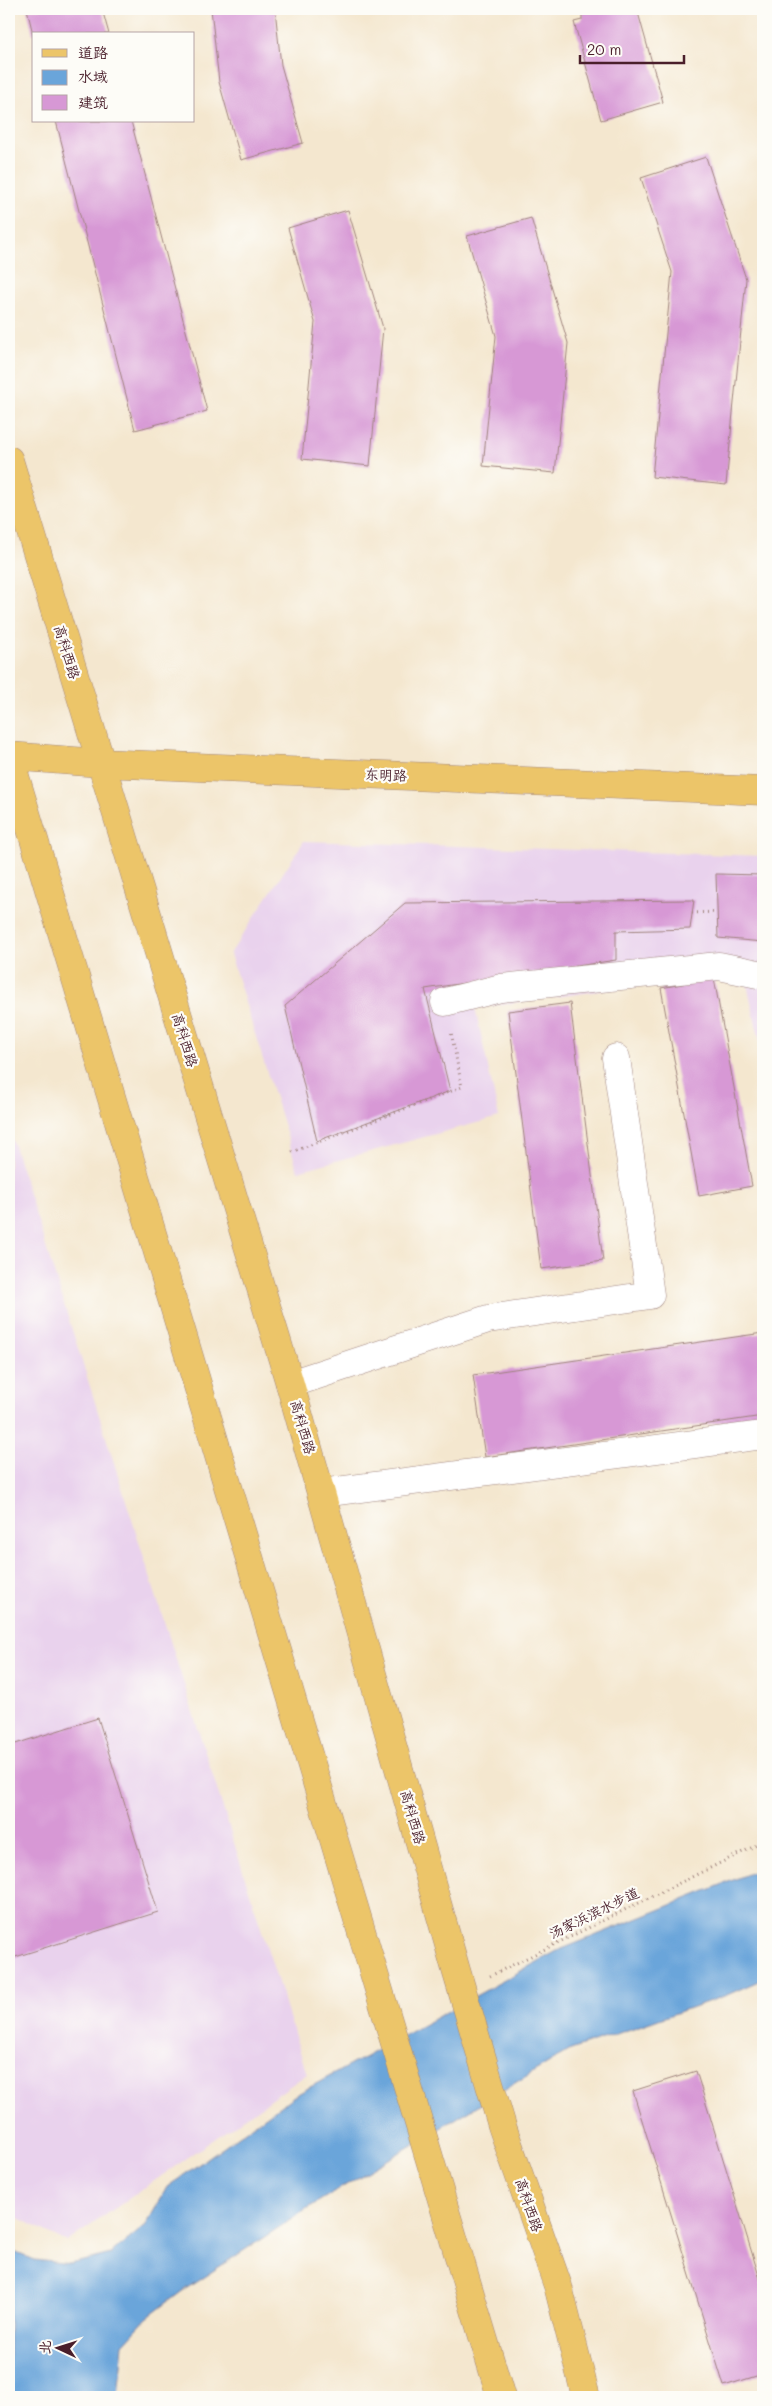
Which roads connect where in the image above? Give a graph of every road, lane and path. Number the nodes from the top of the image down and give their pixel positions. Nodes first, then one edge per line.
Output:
1 (9, 460) edge
2 (9, 756) edge
3 (100, 764) junction
4 (763, 791) edge
5 (717, 912) dead end
6 (692, 913) dead end
7 (763, 975) edge
8 (445, 1002) joint
9 (616, 1058) dead end
10 (292, 1152) dead end
11 (290, 1384) junction
12 (763, 1436) edge
13 (322, 1493) junction
14 (763, 1842) edge
15 (482, 1980) dead end
16 (501, 2397) edge
17 (586, 2397) edge

1 - 3 main road, 高科西路
2 - 3 main road, 东明路
2 - 16 main road
3 - 4 main road, 东明路
3 - 11 main road, 高科西路
5 - 6 path
7 - 8 lane
8 - 10 path
9 - 11 lane
11 - 13 main road, 高科西路
12 - 13 lane
13 - 17 main road, 高科西路
14 - 15 path, 汤家浜滨水步道

